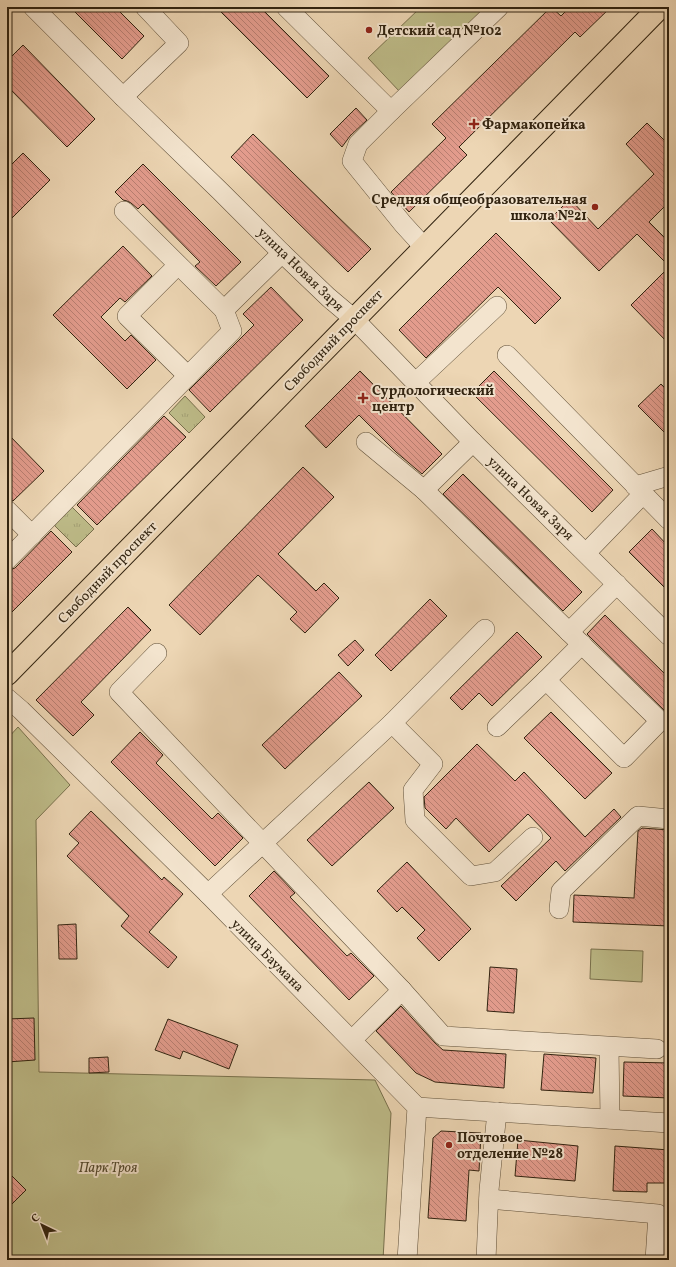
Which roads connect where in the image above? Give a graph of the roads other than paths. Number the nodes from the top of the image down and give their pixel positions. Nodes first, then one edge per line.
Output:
1 (33, 7) edge
2 (145, 7) edge
3 (286, 7) edge
4 (499, 7) edge
5 (660, 7) edge
6 (123, 97) junction
7 (391, 111) junction
8 (124, 211) dead end
9 (424, 247) junction
10 (282, 253) junction
11 (178, 265) junction
12 (497, 306) dead end
13 (224, 310) junction
14 (354, 319) junction
15 (507, 355) dead end
16 (188, 376) junction
17 (416, 382) junction
18 (366, 442) dead end
19 (473, 442) junction
20 (669, 476) edge
21 (424, 490) junction
22 (639, 490) junction
23 (7, 510) edge
24 (669, 520) edge
25 (32, 535) junction
26 (586, 553) junction
27 (7, 560) edge
28 (617, 584) junction
29 (485, 629) dead end
30 (669, 636) edge
31 (575, 638) junction
32 (157, 653) dead end
33 (7, 674) edge
34 (546, 680) junction
35 (7, 698) edge
36 (392, 723) junction
37 (497, 727) dead end
38 (669, 819) edge
39 (533, 837) dead end
40 (263, 843) junction
41 (208, 894) junction
42 (559, 909) dead end
43 (402, 990) junction
44 (352, 1040) junction
45 (609, 1047) junction
46 (657, 1049) dead end
47 (417, 1108) junction
48 (497, 1112) junction
49 (610, 1119) junction
50 (669, 1123) edge
51 (489, 1199) junction
52 (407, 1260) edge
53 (486, 1260) edge
54 (656, 1260) edge

1 - 6 street, улица Новая Заря
2 - 6 street
3 - 7 street
4 - 7 street
5 - 9 main road, Свободный проспект
6 - 10 street, улица Новая Заря
7 - 9 street
8 - 11 street
9 - 14 main road, Свободный проспект
10 - 13 street
10 - 14 street, улица Новая Заря
11 - 13 street
11 - 16 street
12 - 17 street
13 - 16 street
14 - 17 street, улица Новая Заря
14 - 33 main road, Свободный проспект
15 - 22 street
16 - 25 street
17 - 19 street, улица Новая Заря
18 - 21 street
19 - 21 street
19 - 26 street, улица Новая Заря
20 - 22 street
21 - 31 street
22 - 24 street
22 - 26 street
23 - 25 street
25 - 27 street
26 - 28 street, улица Новая Заря
28 - 30 street, улица Новая Заря
28 - 31 street
29 - 36 street
31 - 34 street
31 - 34 street
32 - 40 street
34 - 37 street
35 - 41 street, улица Баумана
36 - 39 street
36 - 40 street
38 - 42 street
40 - 41 street
40 - 43 street
41 - 44 street, улица Баумана
43 - 44 street
43 - 45 street
44 - 47 street, улица Баумана
45 - 46 street
45 - 49 street
47 - 48 street
47 - 52 street
48 - 49 street
48 - 51 street
49 - 50 street
51 - 53 street
51 - 54 street

